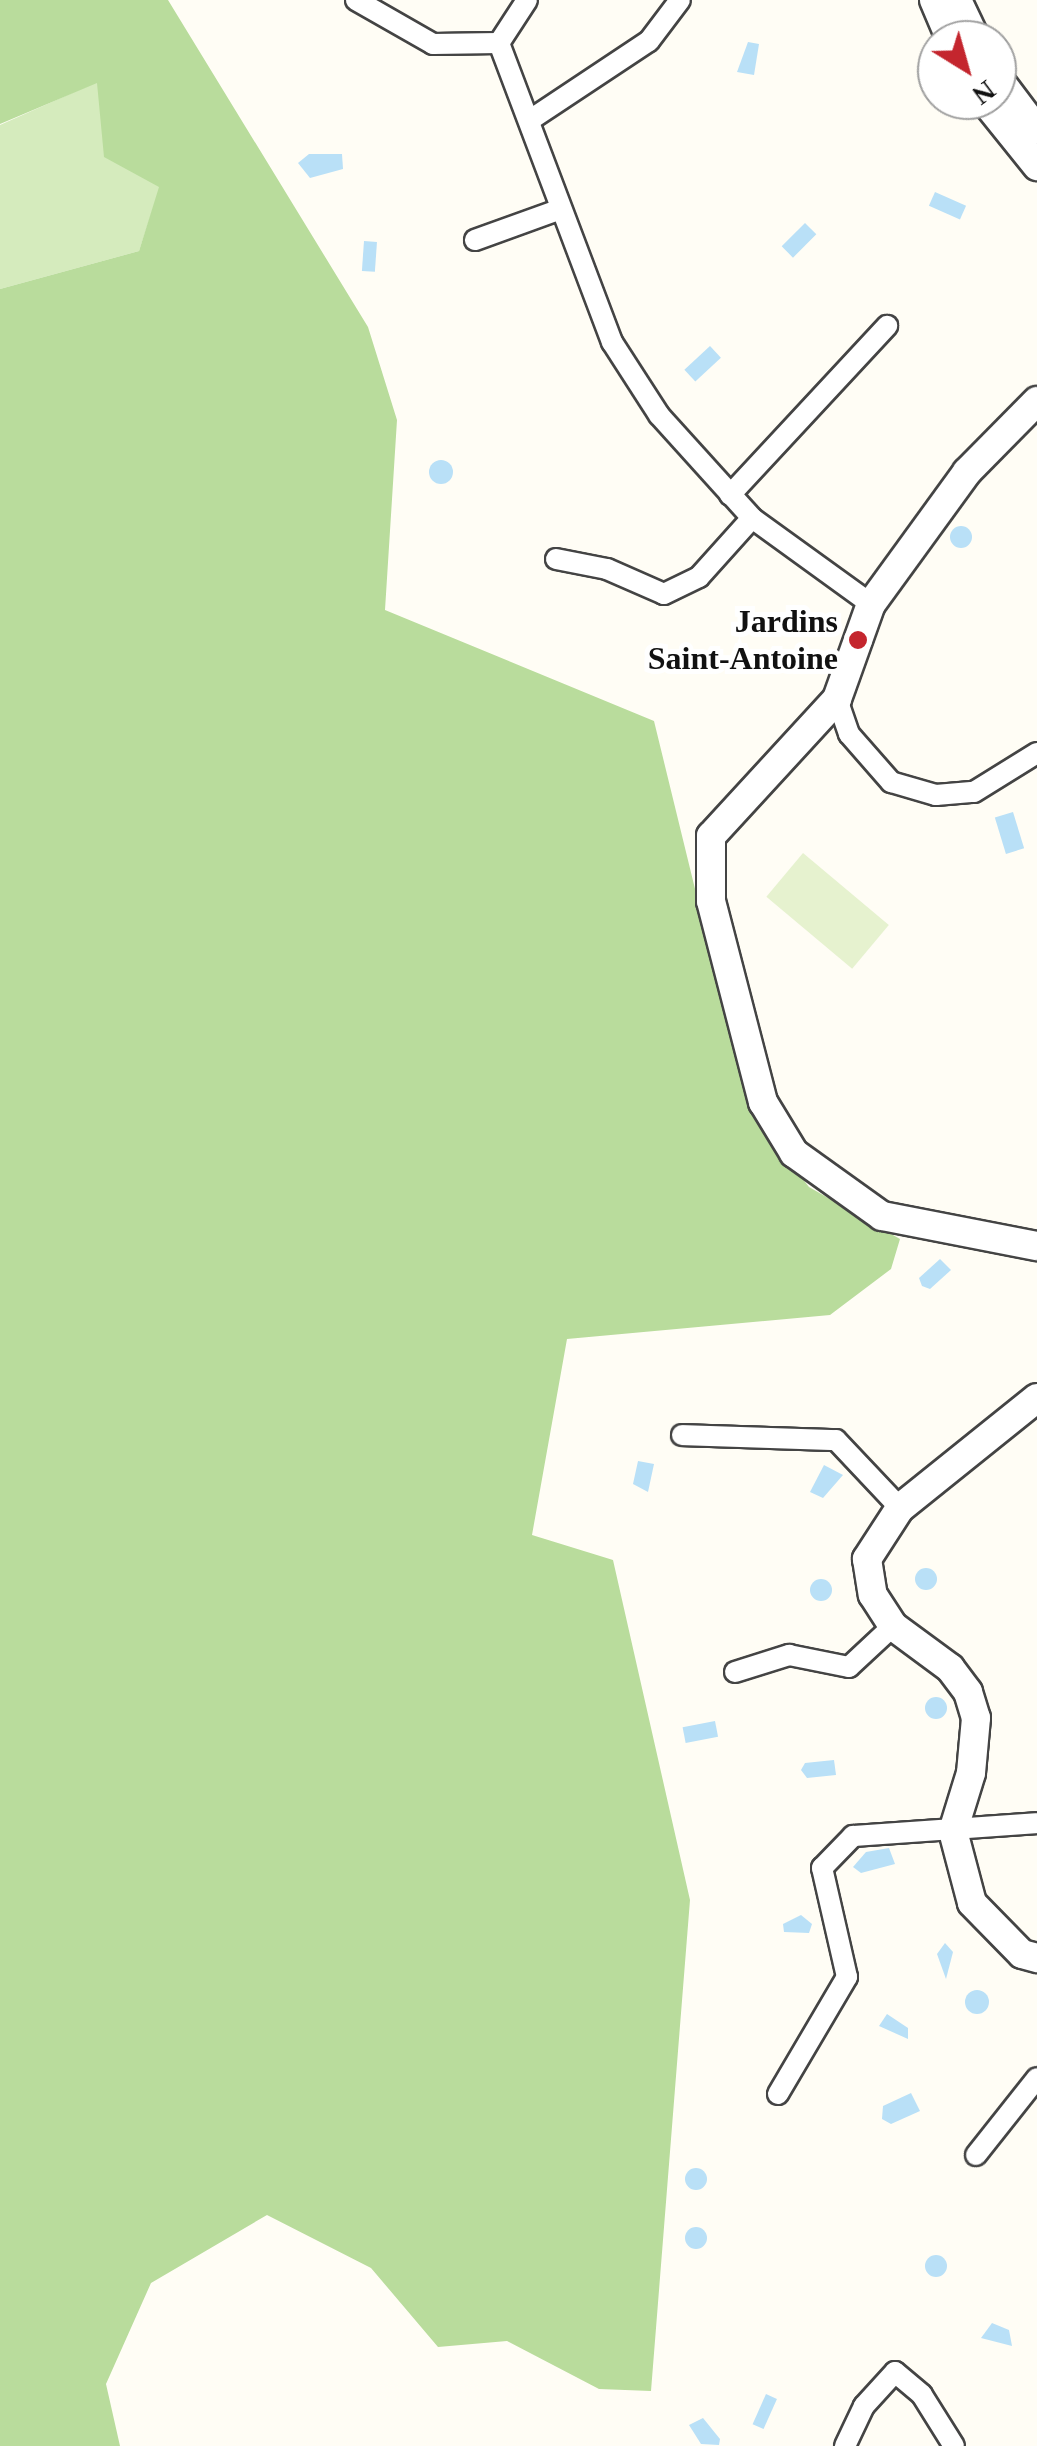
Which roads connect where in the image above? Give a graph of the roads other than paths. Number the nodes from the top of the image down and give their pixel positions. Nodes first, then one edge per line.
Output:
1 (356, 0) edge
2 (527, 0) edge
3 (680, 0) edge
4 (499, 43) junction
5 (1017, 110) edge
6 (530, 120) junction
7 (1009, 120) edge
8 (1015, 120) edge
9 (1036, 142) edge
10 (558, 210) junction
11 (475, 240) dead end
12 (887, 326) dead end
13 (1037, 401) edge
14 (730, 495) junction
15 (752, 518) junction
16 (556, 559) dead end
17 (871, 604) junction
18 (837, 699) junction
19 (1037, 753) edge
20 (1035, 1238) edge
21 (1037, 1398) edge
22 (682, 1435) dead end
23 (900, 1508) junction
24 (893, 1626) junction
25 (735, 1672) dead end
26 (1037, 1823) edge
27 (952, 1831) junction
28 (1037, 1958) edge
29 (1037, 2078) edge
30 (778, 2094) dead end
31 (976, 2154) dead end
32 (844, 2446) edge
33 (954, 2446) edge

1 - 4 street
2 - 4 street
3 - 6 street
4 - 6 street
5 - 9 street
6 - 10 street
7 - 9 street
8 - 9 street
10 - 11 street
10 - 14 street
12 - 14 street
13 - 17 street
14 - 15 street
15 - 16 street
15 - 17 street
17 - 18 street
18 - 19 street
18 - 20 street
21 - 23 street
22 - 23 street
23 - 24 street
24 - 25 street
24 - 27 street
26 - 27 street
27 - 28 street
27 - 30 street
29 - 31 street
32 - 33 street

